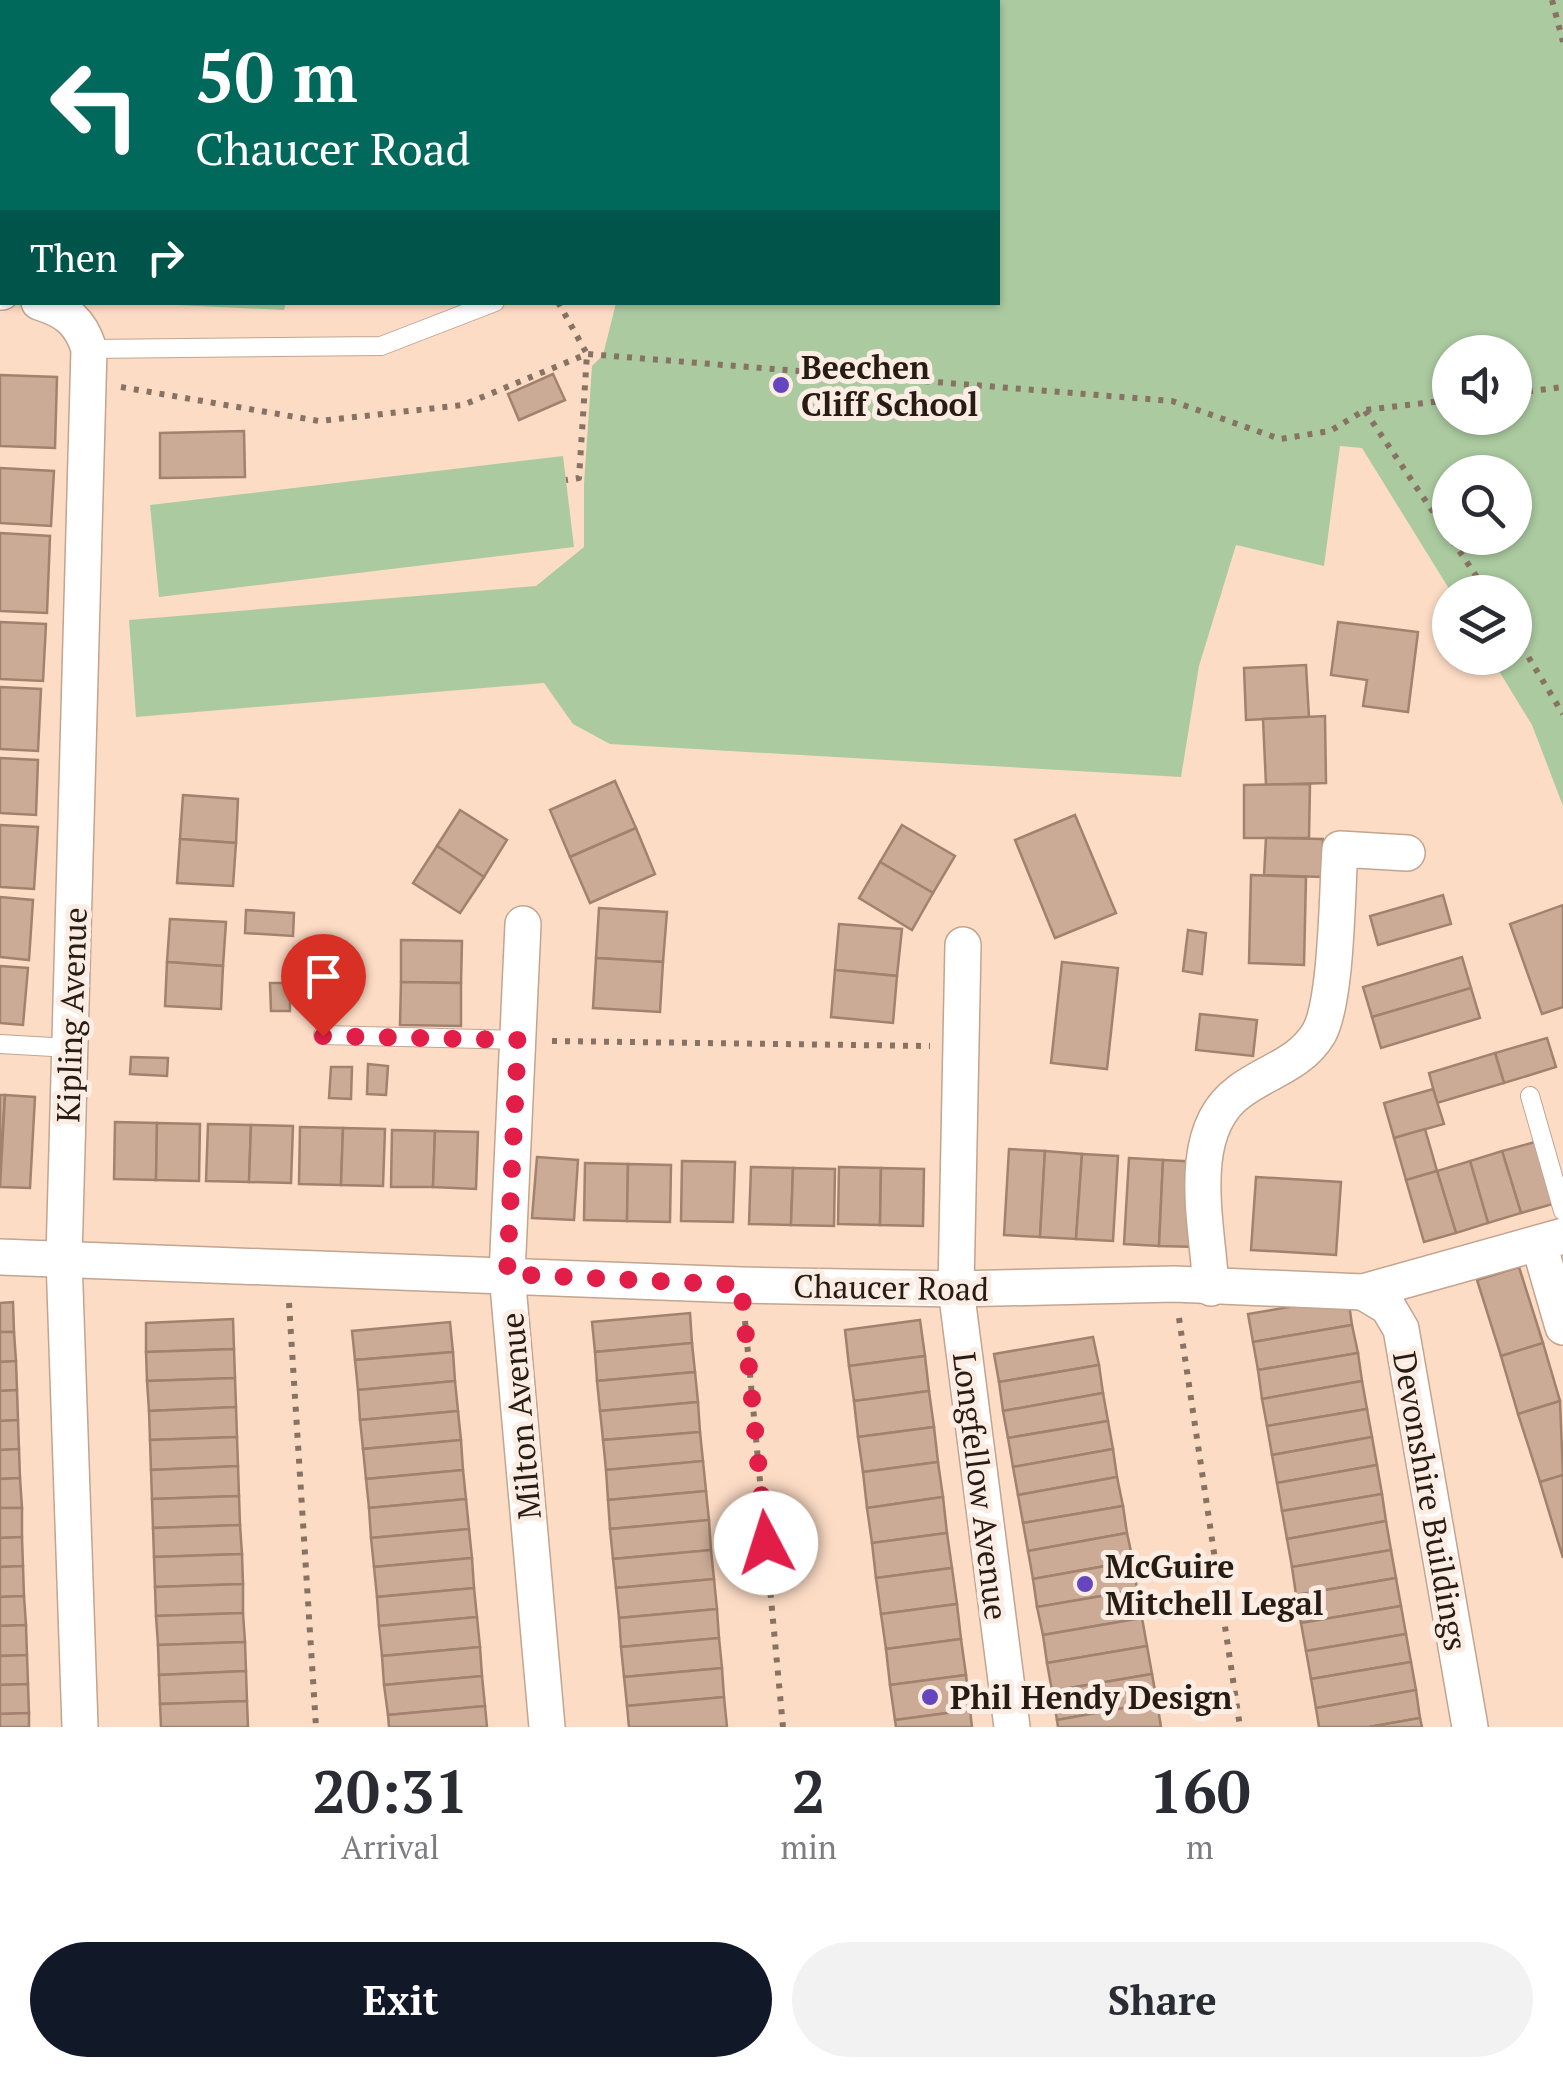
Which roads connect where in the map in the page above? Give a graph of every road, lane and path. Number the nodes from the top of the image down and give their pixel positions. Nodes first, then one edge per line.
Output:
1 (1552, 0) edge
2 (1563, 42) edge
3 (486, 305) edge
4 (560, 305) edge
5 (52, 308) edge
6 (89, 349) junction
7 (587, 354) junction
8 (89, 385) junction
9 (1563, 387) edge
10 (1532, 391) edge
11 (1432, 402) edge
12 (1365, 410) junction
13 (566, 480) dead end
14 (1476, 575) edge
15 (1532, 660) edge
16 (1549, 686) junction
17 (1563, 714) edge
18 (1563, 724) edge
19 (1407, 853) dead end
20 (523, 924) dead end
21 (963, 945) dead end
22 (323, 1036) dead end
23 (518, 1040) junction
24 (0, 1044) edge
25 (961, 1046) junction
26 (70, 1048) junction
27 (1530, 1096) dead end
28 (1563, 1211) edge
29 (1551, 1240) edge
30 (0, 1257) edge
31 (64, 1258) junction
32 (287, 1267) junction
33 (507, 1274) junction
34 (1174, 1284) junction
35 (741, 1285) junction
36 (1211, 1288) junction
37 (956, 1289) junction
38 (1362, 1292) junction
39 (1563, 1327) edge
40 (80, 1727) edge
41 (316, 1727) edge
42 (547, 1727) edge
43 (783, 1727) edge
44 (1012, 1727) edge
45 (1240, 1727) edge
46 (1470, 1727) edge

1 - 2 path
3 - 6 lane
4 - 7 path
5 - 6 street
6 - 8 street, Kipling Avenue
7 - 8 path
7 - 12 path
7 - 13 path
8 - 26 street, Kipling Avenue
9 - 10 path
11 - 12 path
12 - 14 path
15 - 16 path
16 - 17 path
16 - 18 path
19 - 36 street
20 - 23 street, Milton Avenue
21 - 25 street, Longfellow Avenue
22 - 23 lane
23 - 25 path
23 - 33 street, Milton Avenue
24 - 26 lane
25 - 37 street, Longfellow Avenue
26 - 31 street, Kipling Avenue
27 - 28 lane
29 - 38 street, Chaucer Road
29 - 39 street
30 - 31 street, Chaucer Road
31 - 32 street, Chaucer Road
31 - 40 street, Kipling Avenue
32 - 33 street, Chaucer Road
32 - 41 path
33 - 35 street, Chaucer Road
33 - 42 street, Milton Avenue
34 - 36 street, Chaucer Road
34 - 37 street, Chaucer Road
34 - 45 path
35 - 37 street, Chaucer Road
35 - 43 path
36 - 38 street, Chaucer Road
37 - 44 street, Longfellow Avenue
38 - 46 street, Devonshire Buildings

